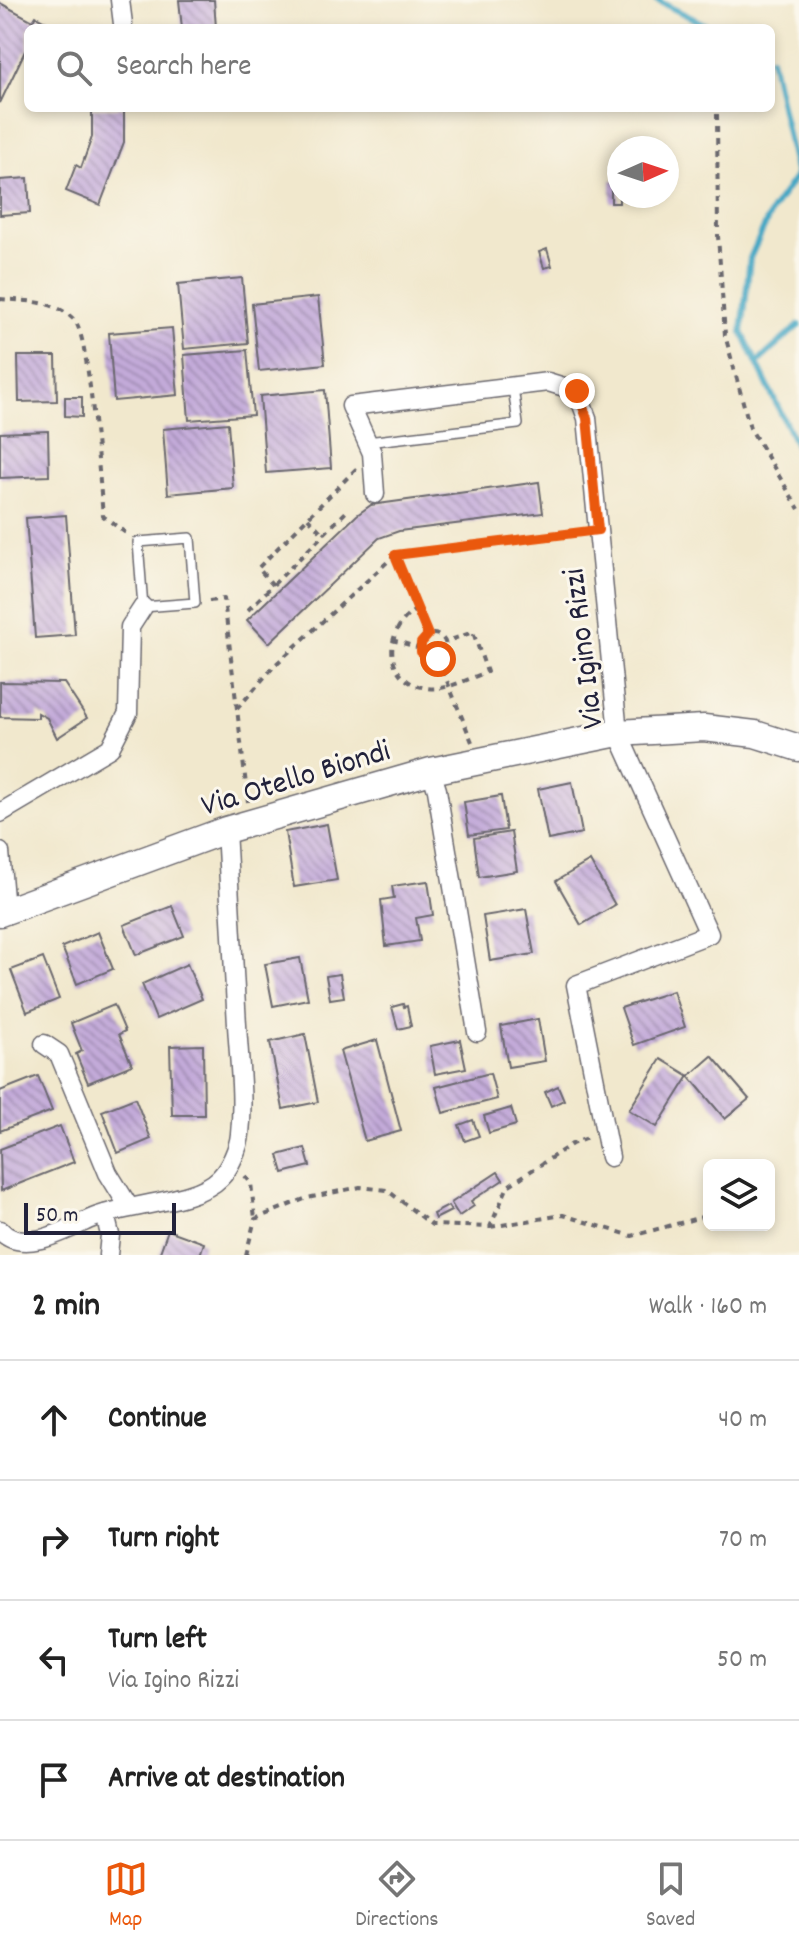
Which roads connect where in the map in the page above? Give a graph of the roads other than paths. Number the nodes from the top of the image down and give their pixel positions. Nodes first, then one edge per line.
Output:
1 (120, 0) edge
2 (123, 24) dead end
3 (513, 387) junction
4 (370, 447) junction
5 (375, 494) dead end
6 (143, 607) junction
7 (618, 733) junction
8 (799, 748) edge
9 (431, 771) junction
10 (0, 813) edge
11 (238, 827) junction
12 (0, 852) edge
13 (3, 912) edge
14 (477, 1032) dead end
15 (44, 1044) dead end
16 (610, 1157) dead end
17 (129, 1207) junction
18 (105, 1214) junction
19 (0, 1230) edge
20 (46, 1248) edge
21 (108, 1255) edge

1 - 2 street
3 - 4 lane
3 - 4 street, Via Igino Rizzi
3 - 7 street, Via Igino Rizzi
4 - 5 street, Via Igino Rizzi
6 - 6 lane
6 - 10 street
7 - 8 street, Via Otello Biondi
7 - 9 street, Via Otello Biondi
7 - 16 street, Via Igino Rizzi
9 - 11 street, Via Otello Biondi
9 - 14 street
11 - 13 street, Via Otello Biondi
11 - 17 street
12 - 13 street
15 - 17 street
17 - 18 street
18 - 20 street
18 - 21 street
19 - 20 street

